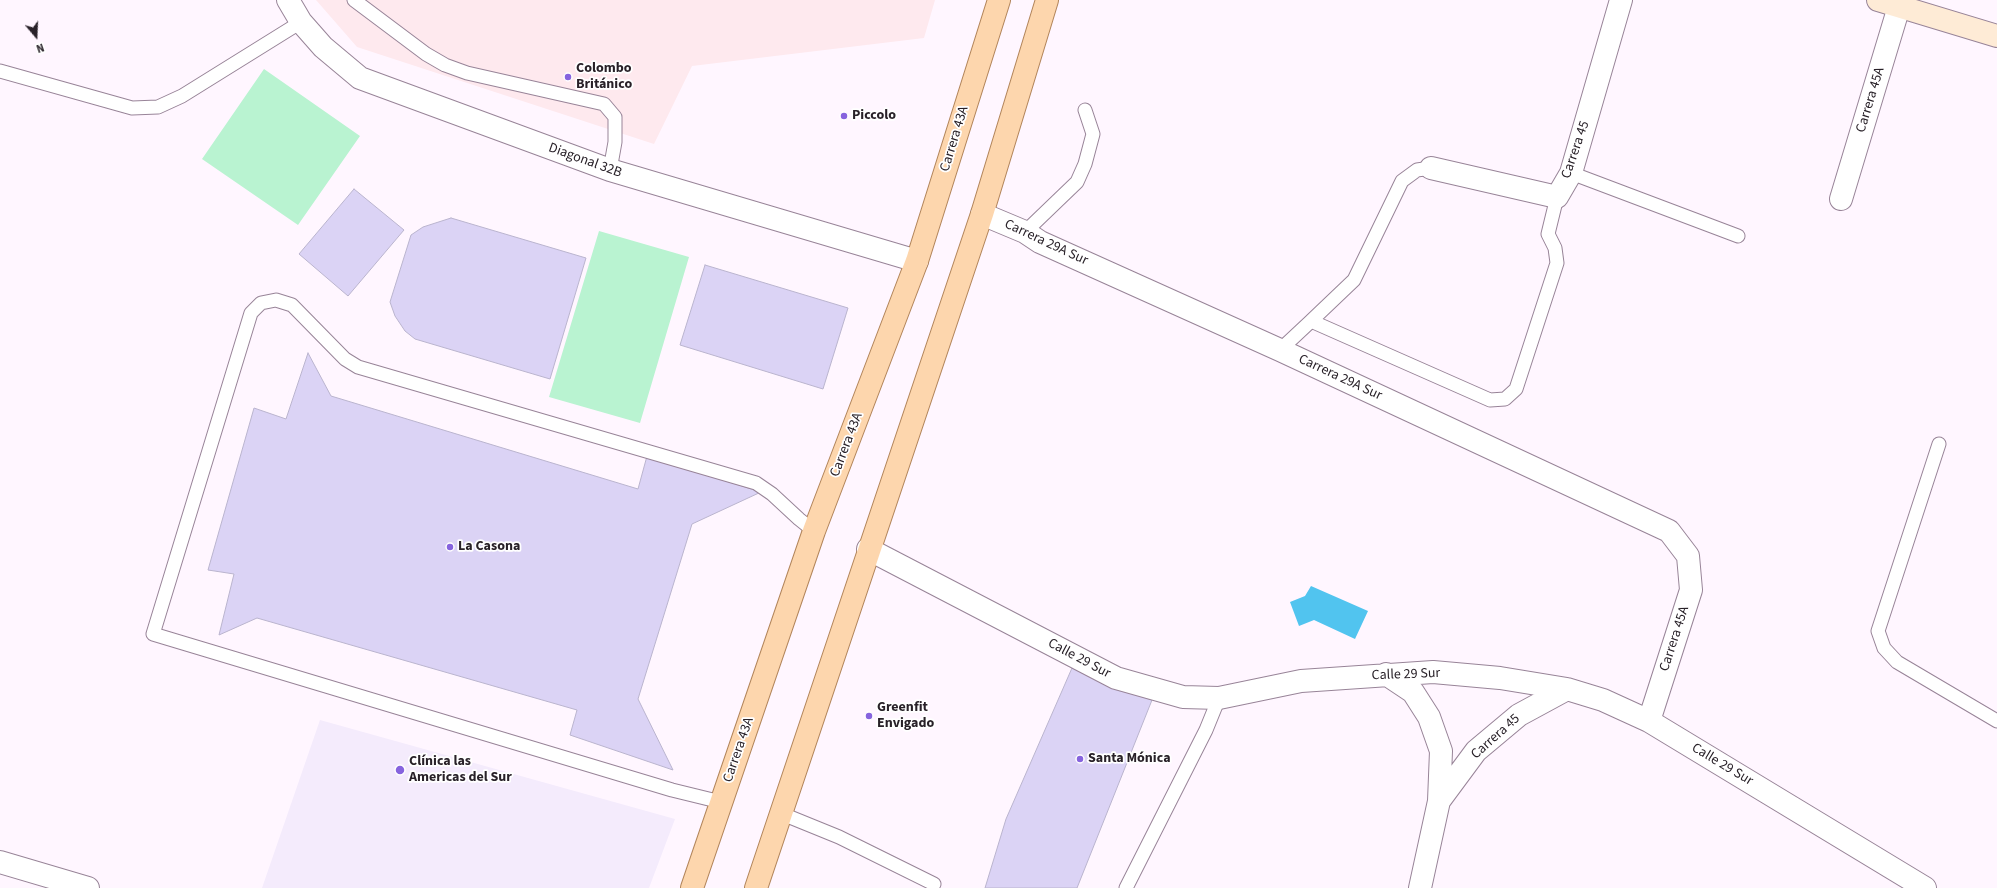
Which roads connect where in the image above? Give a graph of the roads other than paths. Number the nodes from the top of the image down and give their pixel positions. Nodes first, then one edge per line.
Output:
1 (288, 0) edge
2 (354, 0) edge
3 (999, 0) edge
4 (1047, 0) edge
5 (1621, 0) edge
6 (1878, 0) edge
7 (1900, 3) edge
8 (301, 22) junction
9 (1997, 36) edge
10 (0, 71) edge
11 (1085, 110) dead end
12 (1430, 168) joint
13 (610, 170) junction
14 (1571, 173) junction
15 (1557, 197) junction
16 (1841, 199) dead end
17 (982, 214) junction
18 (1025, 232) junction
19 (1738, 236) dead end
20 (917, 261) junction
21 (1311, 320) junction
22 (1280, 350) junction
23 (1939, 444) dead end
24 (814, 531) junction
25 (868, 549) junction
26 (1688, 556) joint
27 (1386, 674) junction
28 (1567, 689) junction
29 (1219, 698) junction
30 (1649, 720) junction
31 (1997, 721) edge
32 (1440, 801) junction
33 (721, 802) junction
34 (780, 813) junction
35 (0, 862) edge
36 (934, 884) dead end
37 (88, 888) edge
38 (692, 888) edge
39 (756, 888) edge
40 (1126, 888) edge
41 (1420, 888) edge
42 (1925, 888) edge

1 - 8 street, Diagonal 32B
2 - 13 lane
3 - 20 main road, Carrera 43A
4 - 17 main road
5 - 14 street, Carrera 45
6 - 7 street
7 - 9 street
7 - 16 street, Carrera 45A
8 - 10 lane
8 - 13 street, Diagonal 32B
11 - 18 lane
12 - 15 street, Carrera 45
12 - 21 lane
13 - 20 street, Diagonal 32B
14 - 15 street, Carrera 45
14 - 19 lane
15 - 21 lane
17 - 18 street, Carrera 29A Sur
17 - 25 main road
18 - 22 street, Carrera 29A Sur
20 - 24 main road, Carrera 43A
21 - 22 lane
22 - 26 street, Carrera 29A Sur
23 - 31 lane
24 - 33 main road, Carrera 43A
24 - 33 lane
25 - 29 street, Calle 29 Sur
25 - 34 main road
26 - 30 street, Carrera 45A
27 - 28 street, Calle 29 Sur
27 - 29 street, Calle 29 Sur
27 - 32 street, Carrera 45
28 - 30 street, Calle 29 Sur
28 - 32 street, Carrera 45
29 - 40 lane
30 - 42 street, Calle 29 Sur
32 - 41 street, Carrera 45
33 - 38 main road, Carrera 43A
34 - 36 lane
34 - 39 main road
35 - 37 street

